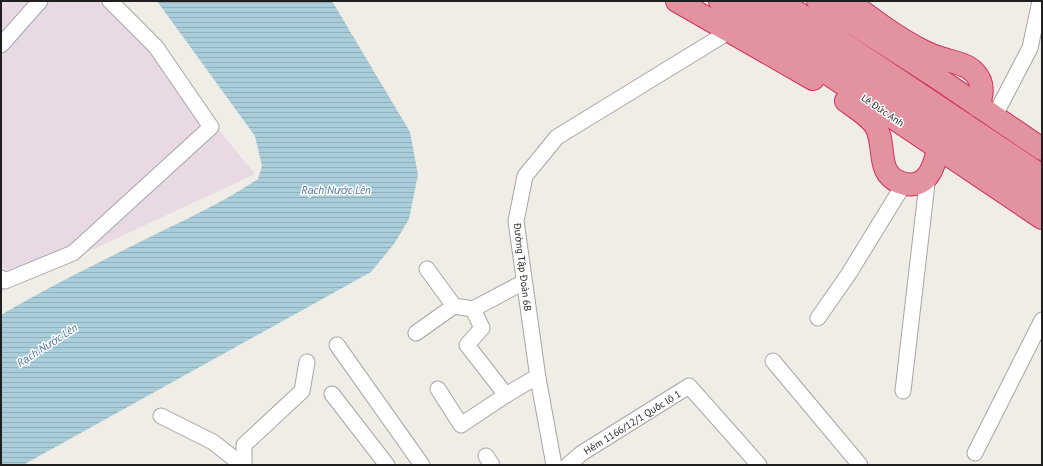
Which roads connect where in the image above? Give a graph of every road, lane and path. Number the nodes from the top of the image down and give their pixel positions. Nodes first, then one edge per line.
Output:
1 (40, 1) edge
2 (110, 1) edge
3 (677, 1) edge
4 (750, 1) edge
5 (780, 1) edge
6 (818, 1) edge
7 (848, 1) edge
8 (1040, 1) edge
9 (722, 2) edge
10 (730, 31) junction
11 (1, 45) edge
12 (986, 111) junction
13 (939, 147) junction
14 (1042, 149) edge
15 (928, 175) junction
16 (1042, 176) edge
17 (904, 184) junction
18 (1042, 198) edge
19 (1042, 218) edge
20 (427, 269) dead end
21 (1, 278) edge
22 (524, 282) junction
23 (454, 306) junction
24 (473, 309) junction
25 (818, 318) dead end
26 (1042, 320) edge
27 (416, 333) dead end
28 (337, 345) dead end
29 (773, 361) dead end
30 (307, 362) dead end
31 (538, 378) junction
32 (438, 389) dead end
33 (903, 391) dead end
34 (332, 394) dead end
35 (506, 395) junction
36 (161, 416) dead end
37 (975, 453) dead end
38 (586, 459) edge
39 (243, 465) edge
40 (387, 465) edge
41 (422, 465) edge
42 (554, 465) edge
43 (568, 465) edge
44 (759, 465) edge
45 (860, 465) edge

1 - 11 street
2 - 21 street
3 - 10 highway
4 - 18 highway, Lê Đức Anh
5 - 16 highway
6 - 12 highway
7 - 12 highway
8 - 12 street
9 - 13 highway, Lê Đức Anh
10 - 17 highway
10 - 22 street, Đường Tập Đoàn 6B
12 - 14 highway
13 - 15 highway
13 - 19 highway, Lê Đức Anh
15 - 17 highway
15 - 33 street
17 - 25 street
20 - 23 street
22 - 24 street
22 - 31 street, Đường Tập Đoàn 6B
23 - 24 street
23 - 27 street
24 - 35 street
26 - 37 street
28 - 41 street
29 - 45 street
30 - 39 street
31 - 35 street
31 - 42 street, Đường Tập Đoàn 6B
32 - 35 street
34 - 40 street
36 - 39 street
38 - 43 street, Hẻm 1166/12/1 Quốc lộ 1
38 - 44 street, Hẻm 1166/12/1 Quốc lộ 1

